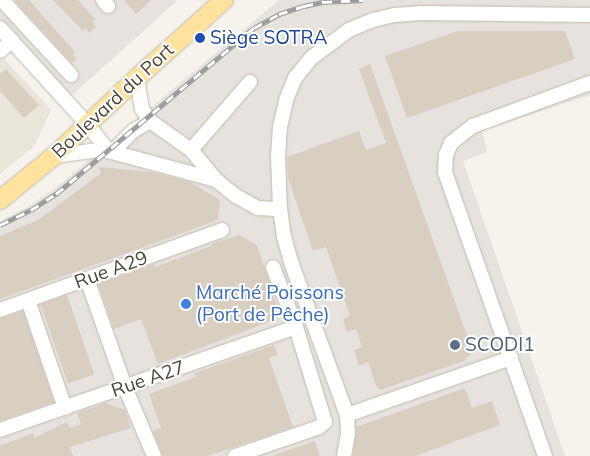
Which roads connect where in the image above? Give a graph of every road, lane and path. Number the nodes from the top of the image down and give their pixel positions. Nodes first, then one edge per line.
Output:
1 (2, 0) edge
2 (224, 0) edge
3 (590, 15) edge
4 (0, 28) edge
5 (12, 41) junction
6 (0, 51) edge
7 (71, 75) dead end
8 (136, 78) junction
9 (250, 82) dead end
10 (590, 83) edge
11 (150, 121) junction
12 (88, 125) junction
13 (191, 150) junction
14 (109, 151) junction
15 (54, 156) junction
16 (216, 180) junction
17 (0, 200) edge
18 (280, 209) junction
19 (222, 230) dead end
20 (273, 267) dead end
21 (87, 279) junction
22 (28, 300) junction
23 (0, 310) edge
24 (296, 327) junction
25 (511, 358) junction
26 (125, 386) junction
27 (65, 408) junction
28 (347, 415) junction
29 (0, 430) edge
30 (154, 456) edge
31 (235, 456) edge
32 (344, 456) edge
33 (545, 456) edge

1 - 7 street
2 - 8 main road, Boulevard du Port
3 - 18 street
4 - 5 street
5 - 6 street
5 - 12 street
8 - 11 street
8 - 12 main road, Boulevard du Port
9 - 13 street
10 - 25 street
11 - 13 street
11 - 14 street
12 - 14 street
12 - 15 main road, Boulevard du Port
13 - 16 street
14 - 15 street
14 - 16 street
15 - 17 main road, Boulevard du Port
16 - 18 street
18 - 28 street
19 - 21 street, Rue A29
20 - 24 street
21 - 22 street, Rue A29
21 - 26 street
22 - 23 street, Rue A29
22 - 27 street
24 - 26 street, Rue A27
24 - 31 street
25 - 28 street
25 - 33 street
26 - 27 street, Rue A27
26 - 30 street
27 - 29 street, Rue A27
28 - 32 street

